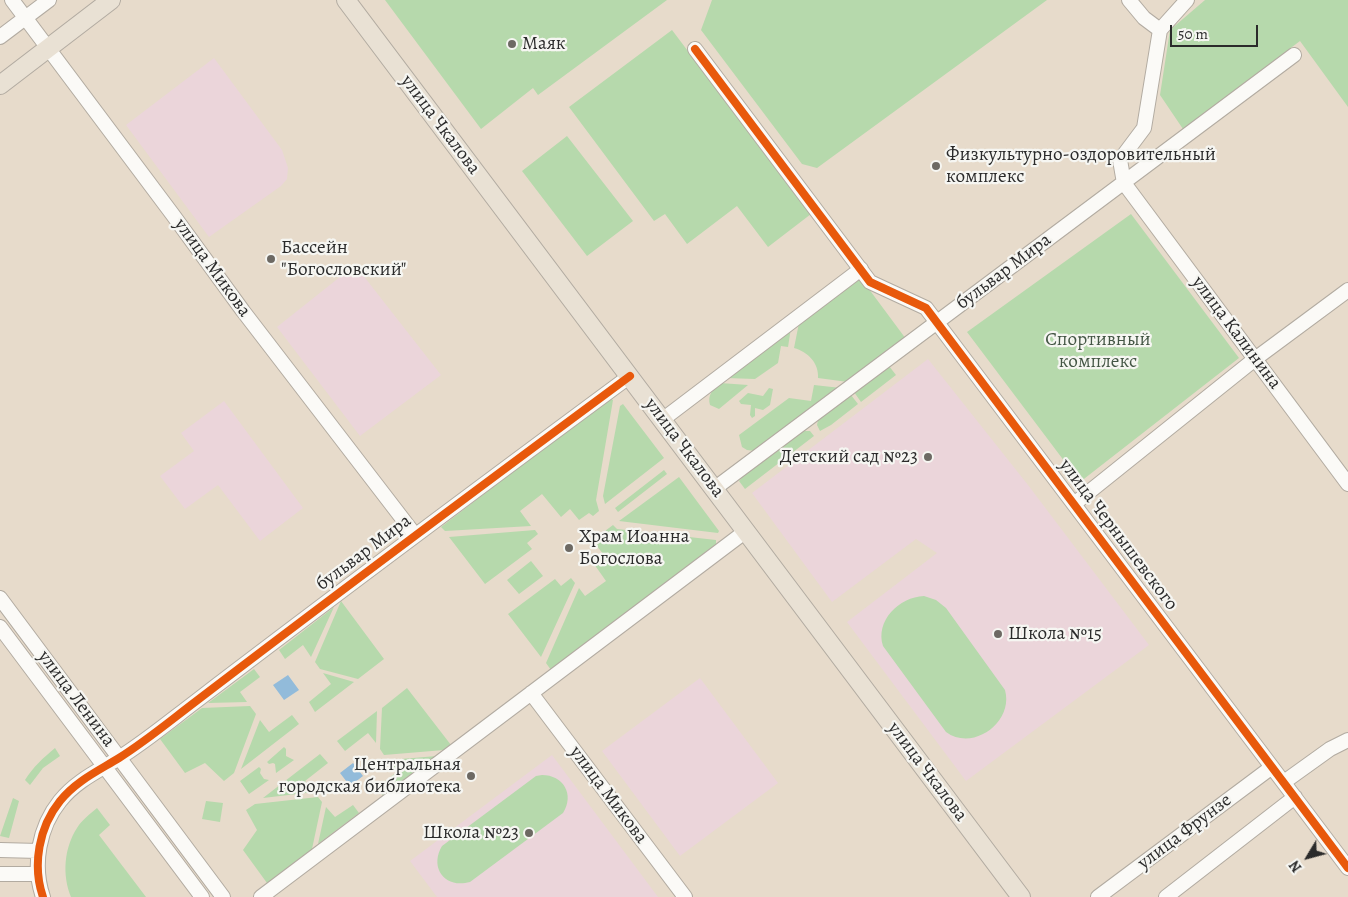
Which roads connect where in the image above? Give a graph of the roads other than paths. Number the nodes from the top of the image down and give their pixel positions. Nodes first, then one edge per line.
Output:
1 (12, 0) edge
2 (48, 0) edge
3 (111, 0) edge
4 (346, 0) edge
5 (1129, 0) edge
6 (1187, 0) edge
7 (26, 17) junction
8 (1160, 30) junction
9 (0, 37) edge
10 (48, 48) junction
11 (695, 49) dead end
12 (1294, 55) dead end
13 (0, 85) edge
14 (1124, 183) junction
15 (861, 269) junction
16 (1348, 290) edge
17 (938, 322) junction
18 (1255, 359) junction
19 (630, 376) junction
20 (664, 419) junction
21 (1348, 484) edge
22 (714, 489) junction
23 (1074, 504) junction
24 (415, 535) junction
25 (739, 536) junction
26 (0, 598) edge
27 (0, 626) edge
28 (531, 693) junction
29 (103, 736) junction
30 (1348, 740) edge
31 (89, 746) junction
32 (119, 758) junction
33 (104, 766) junction
34 (1272, 767) junction
35 (1284, 782) junction
36 (1295, 797) junction
37 (0, 850) edge
38 (38, 852) junction
39 (1348, 868) edge
40 (0, 874) edge
41 (38, 874) junction
42 (42, 897) edge
43 (202, 897) edge
44 (223, 897) edge
45 (261, 897) edge
46 (685, 897) edge
47 (1021, 897) edge
48 (1098, 897) edge
49 (1166, 897) edge

1 - 7 street, улица Микова
2 - 7 street
3 - 10 main road
4 - 19 main road, улица Чкалова
5 - 8 street
6 - 8 street
7 - 9 street
7 - 10 street, улица Микова
8 - 14 street
10 - 13 main road
10 - 24 street, улица Микова
11 - 15 street, улица Чернышевского
12 - 14 street, бульвар Мира
14 - 17 street, бульвар Мира
14 - 18 street, улица Калинина
15 - 17 street, улица Чернышевского
15 - 20 street
16 - 18 street
17 - 22 street, бульвар Мира
17 - 23 street, улица Чернышевского
18 - 21 street, улица Калинина
18 - 23 street
19 - 20 main road, улица Чкалова
19 - 24 street, бульвар Мира
20 - 22 main road, улица Чкалова
22 - 25 main road, улица Чкалова
23 - 34 street, улица Чернышевского
24 - 32 street, бульвар Мира
25 - 28 street
25 - 47 main road, улица Чкалова
26 - 29 street, улица Ленина
27 - 31 street, улица Ленина
28 - 45 street
28 - 46 street, улица Микова
29 - 31 street
29 - 32 street, улица Ленина
30 - 35 street
31 - 33 street, улица Ленина
32 - 33 street, бульвар Мира
32 - 44 street, улица Ленина
33 - 38 street, бульвар Мира
33 - 43 street, улица Ленина
34 - 35 street, улица Чернышевского
34 - 48 street, улица Фрунзе
35 - 36 street, улица Чернышевского
36 - 39 street
36 - 49 street, улица Фрунзе
37 - 38 street
38 - 41 street, бульвар Мира
40 - 41 street
41 - 42 street, бульвар Мира

